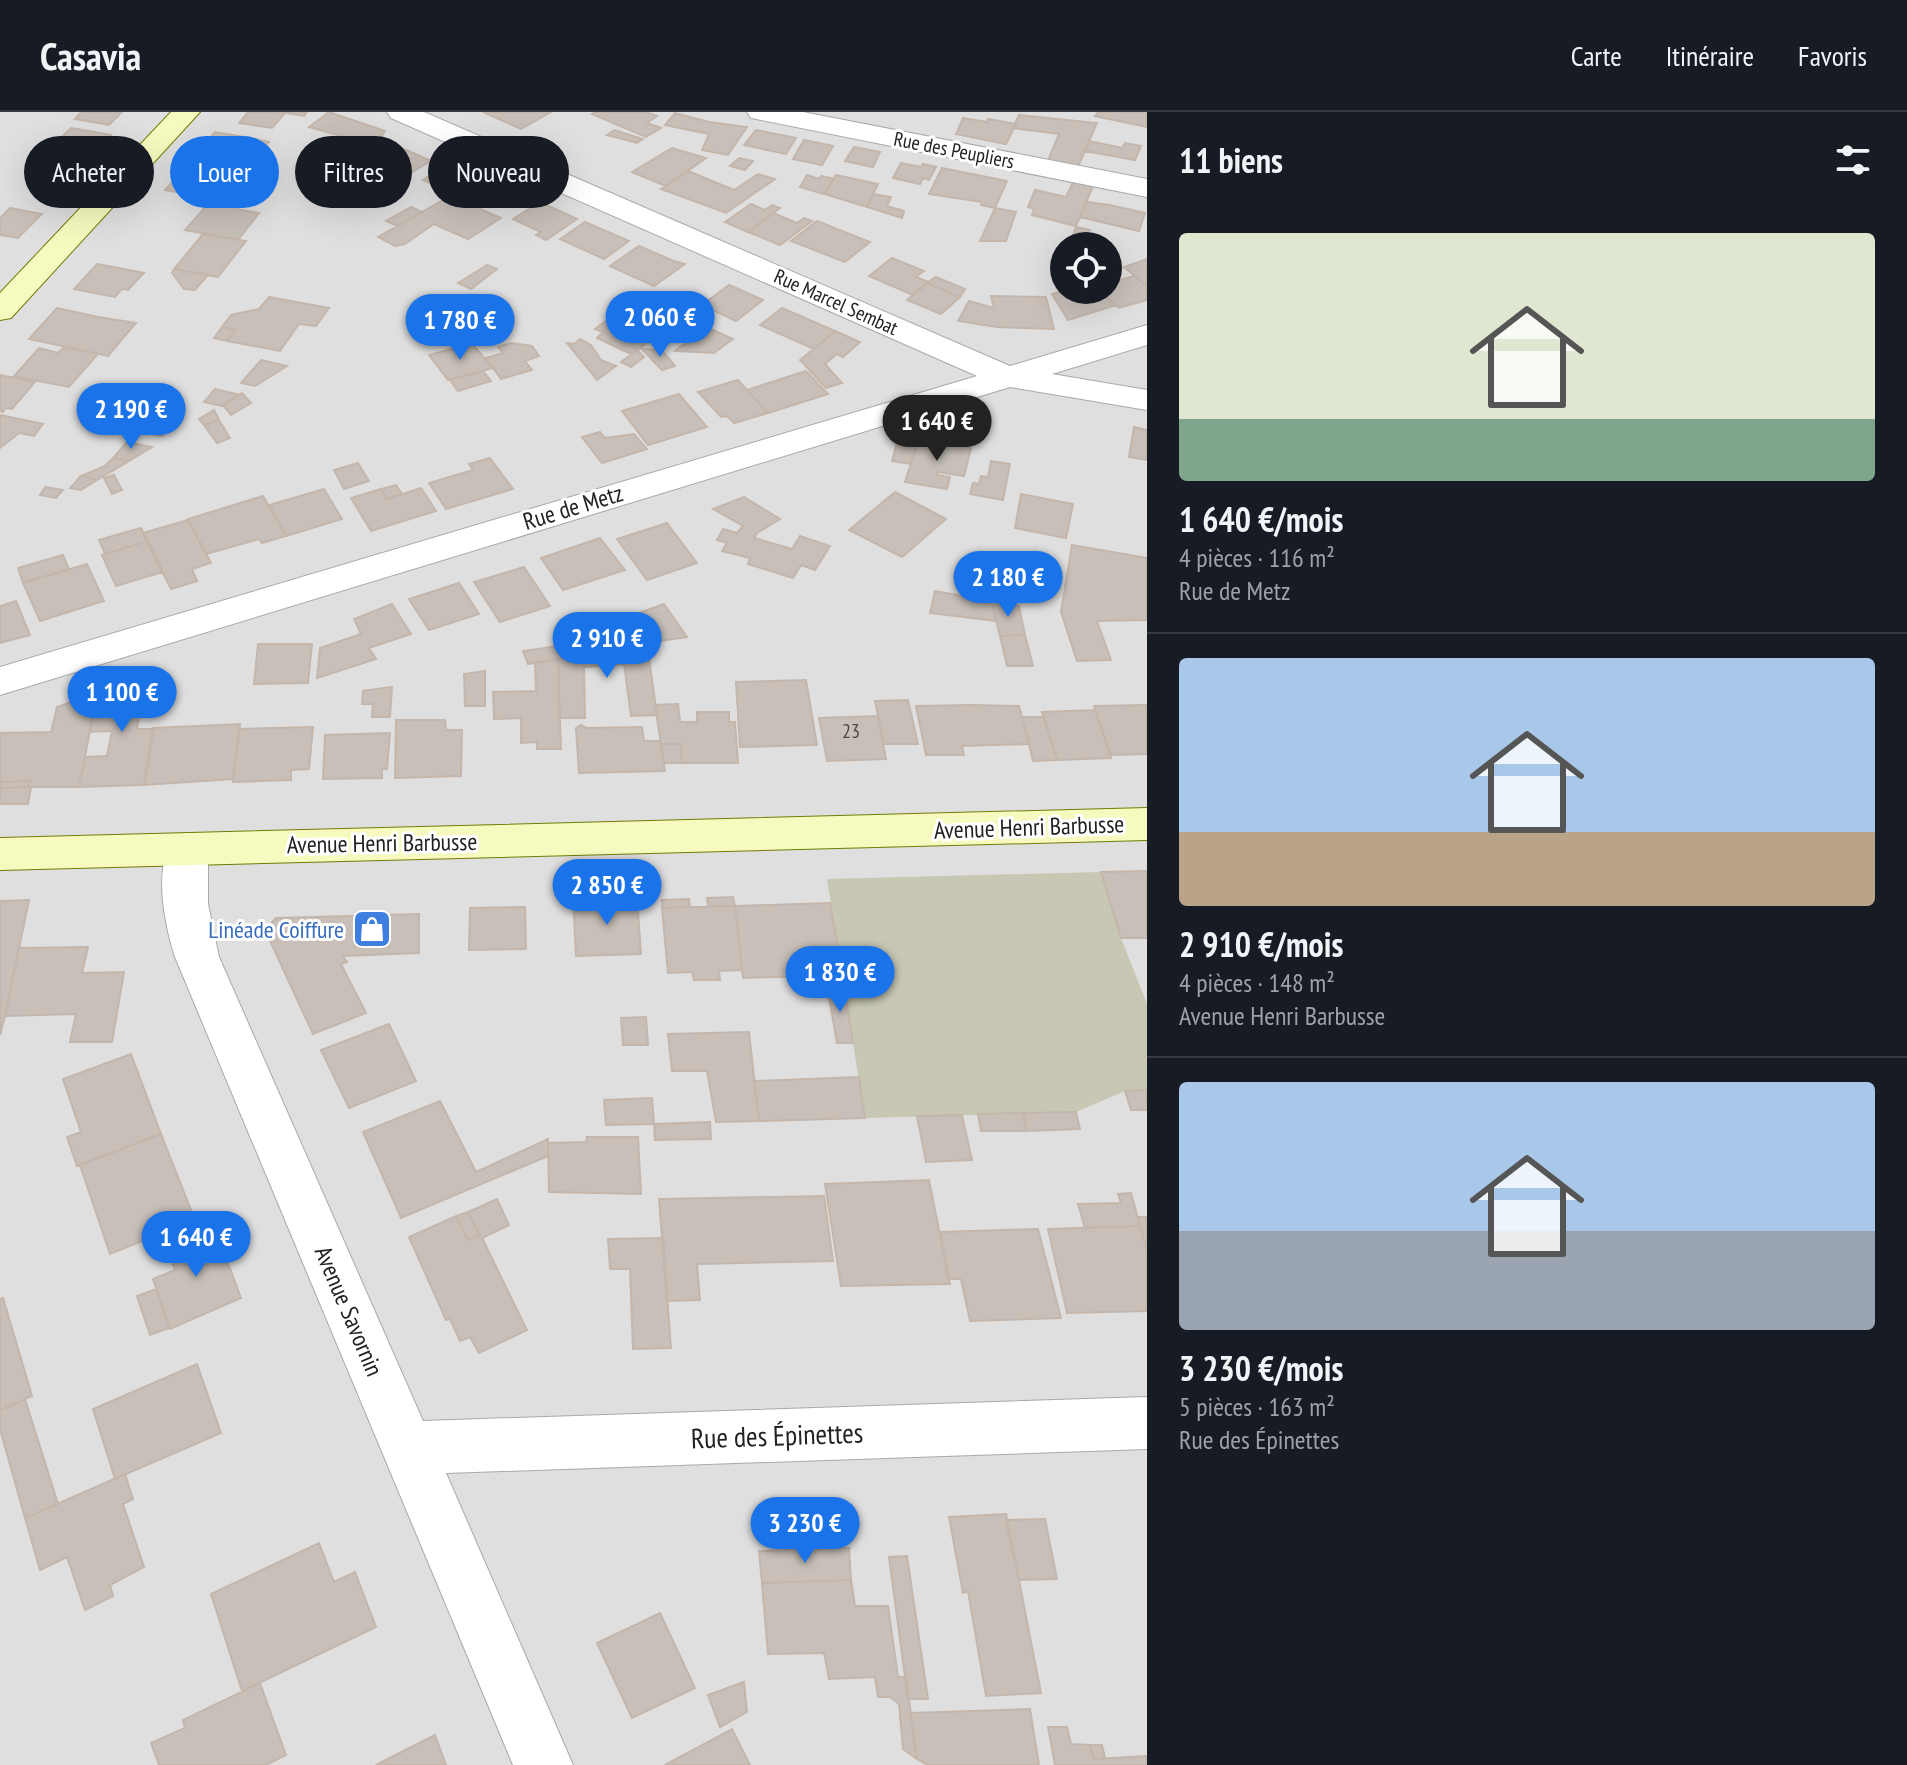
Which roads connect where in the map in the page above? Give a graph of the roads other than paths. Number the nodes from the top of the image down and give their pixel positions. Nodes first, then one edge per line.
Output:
1 (186, 112) edge
2 (401, 112) edge
3 (761, 112) edge
4 (1147, 188) edge
5 (0, 311) edge
6 (1147, 335) edge
7 (1008, 377) junction
8 (1147, 400) edge
9 (0, 681) edge
10 (1147, 824) edge
11 (187, 849) junction
12 (0, 854) edge
13 (1147, 1423) edge
14 (407, 1448) junction
15 (543, 1765) edge

1 - 5 main road
2 - 7 street, Rue Marcel Sembat
3 - 4 street, Rue des Peupliers
6 - 7 street, Rue de Metz
7 - 8 street
7 - 9 street, Rue de Metz
10 - 11 main road, Avenue Henri Barbusse
11 - 12 main road, Avenue Henri Barbusse
11 - 14 street, Avenue Savornin
13 - 14 street, Rue des Épinettes
14 - 15 street, Avenue Savornin

